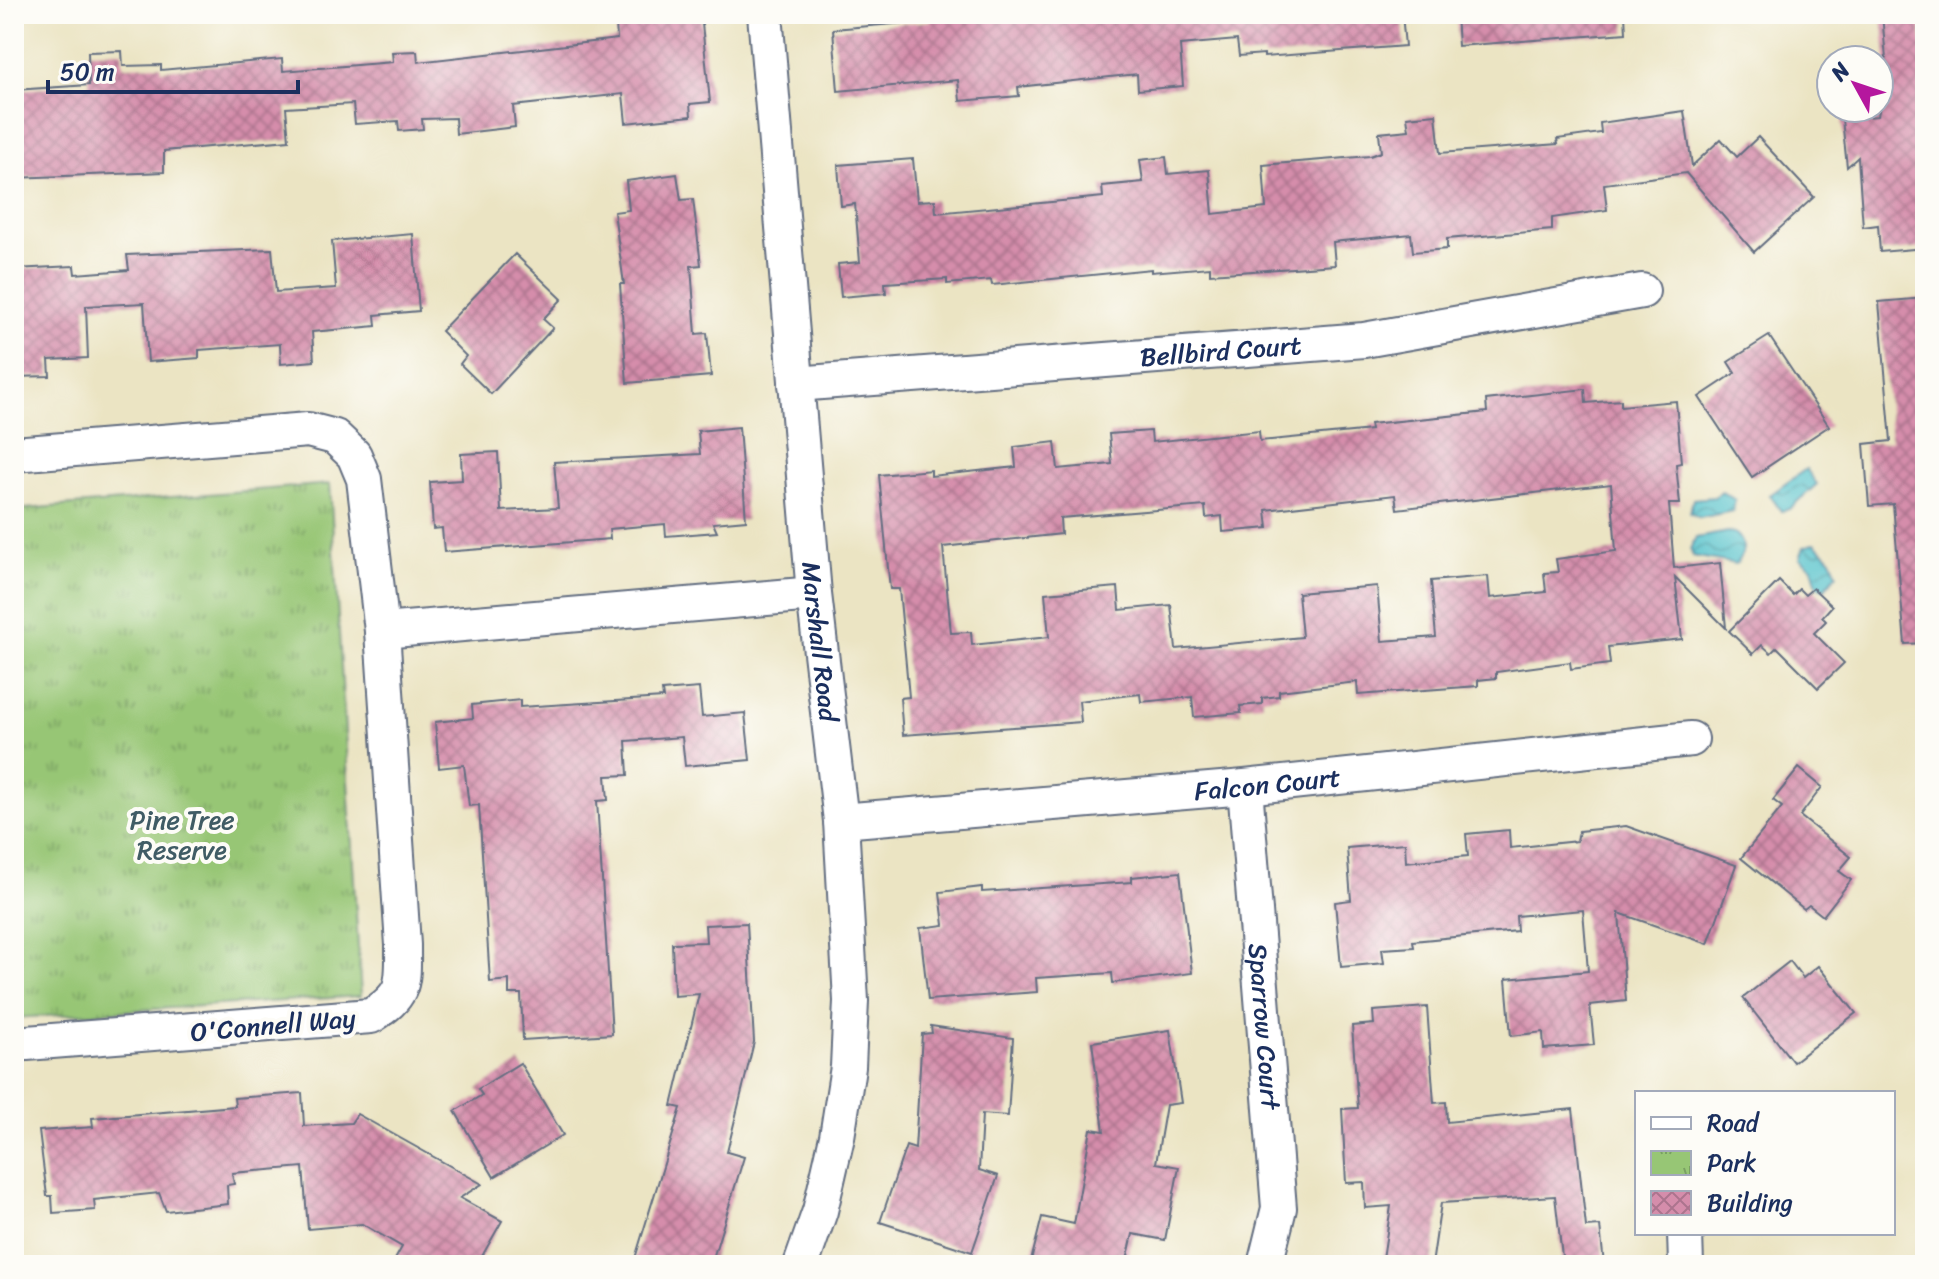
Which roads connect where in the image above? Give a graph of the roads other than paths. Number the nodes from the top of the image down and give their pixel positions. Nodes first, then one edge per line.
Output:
1 (765, 14) edge
2 (1642, 291) dead end
3 (796, 384) junction
4 (14, 454) edge
5 (814, 594) junction
6 (382, 631) junction
7 (1691, 739) dead end
8 (1245, 787) junction
9 (841, 821) junction
10 (14, 1044) edge
11 (1685, 1235) edge
12 (801, 1265) edge
13 (1265, 1265) edge
14 (1686, 1265) edge

1 - 3 street, Marshall Road
2 - 3 street, Bellbird Court
3 - 5 street, Marshall Road
4 - 6 street, O'Connell Way
5 - 6 street
5 - 9 street, Marshall Road
6 - 10 street, O'Connell Way
7 - 8 street, Falcon Court
8 - 9 street, Falcon Court
8 - 13 street, Sparrow Court
9 - 12 street, Marshall Road
11 - 14 street

